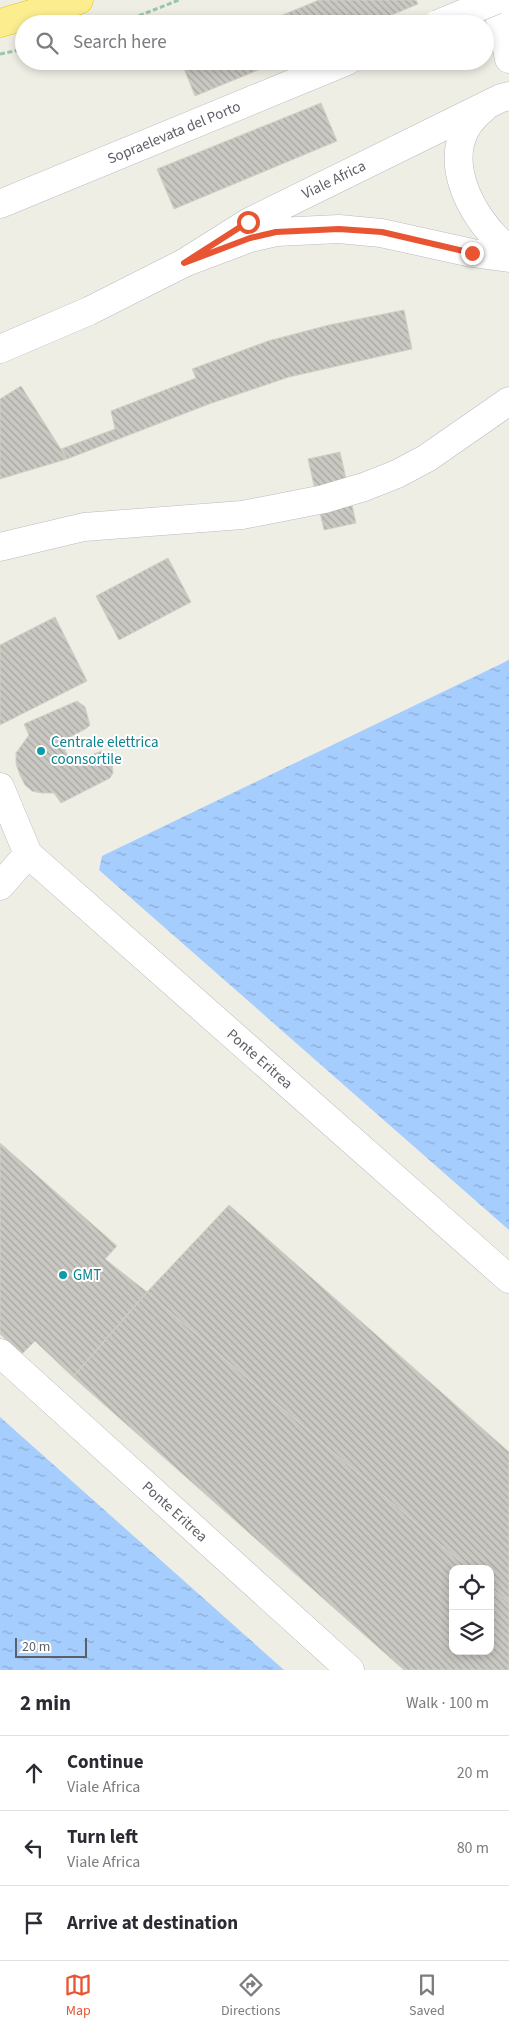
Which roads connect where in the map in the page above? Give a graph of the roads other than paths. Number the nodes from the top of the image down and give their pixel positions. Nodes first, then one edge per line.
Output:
1 (79, 0) edge
2 (495, 0) edge
3 (27, 15) edge
4 (459, 15) edge
5 (15, 19) edge
6 (0, 23) edge
7 (509, 59) edge
8 (325, 70) edge
9 (503, 93) edge
10 (0, 204) edge
11 (473, 210) junction
12 (509, 226) edge
13 (509, 250) edge
14 (509, 258) edge
15 (184, 263) junction
16 (0, 349) edge
17 (509, 401) edge
18 (0, 547) edge
19 (0, 787) edge
20 (16, 844) edge
21 (4, 881) edge
22 (509, 1279) edge
23 (0, 1353) edge
24 (350, 1670) edge

1 - 3 highway
2 - 4 street, bridge
2 - 7 street
5 - 6 highway
8 - 10 street, Sopraelevata del Porto
9 - 11 street
9 - 15 street, Viale Africa
11 - 12 street
11 - 13 street
14 - 15 street, Viale Africa
15 - 16 street, Viale Africa
17 - 18 street
19 - 20 street, Ponte Eritrea
20 - 21 street
20 - 22 street, Ponte Eritrea
23 - 24 street, Ponte Eritrea

